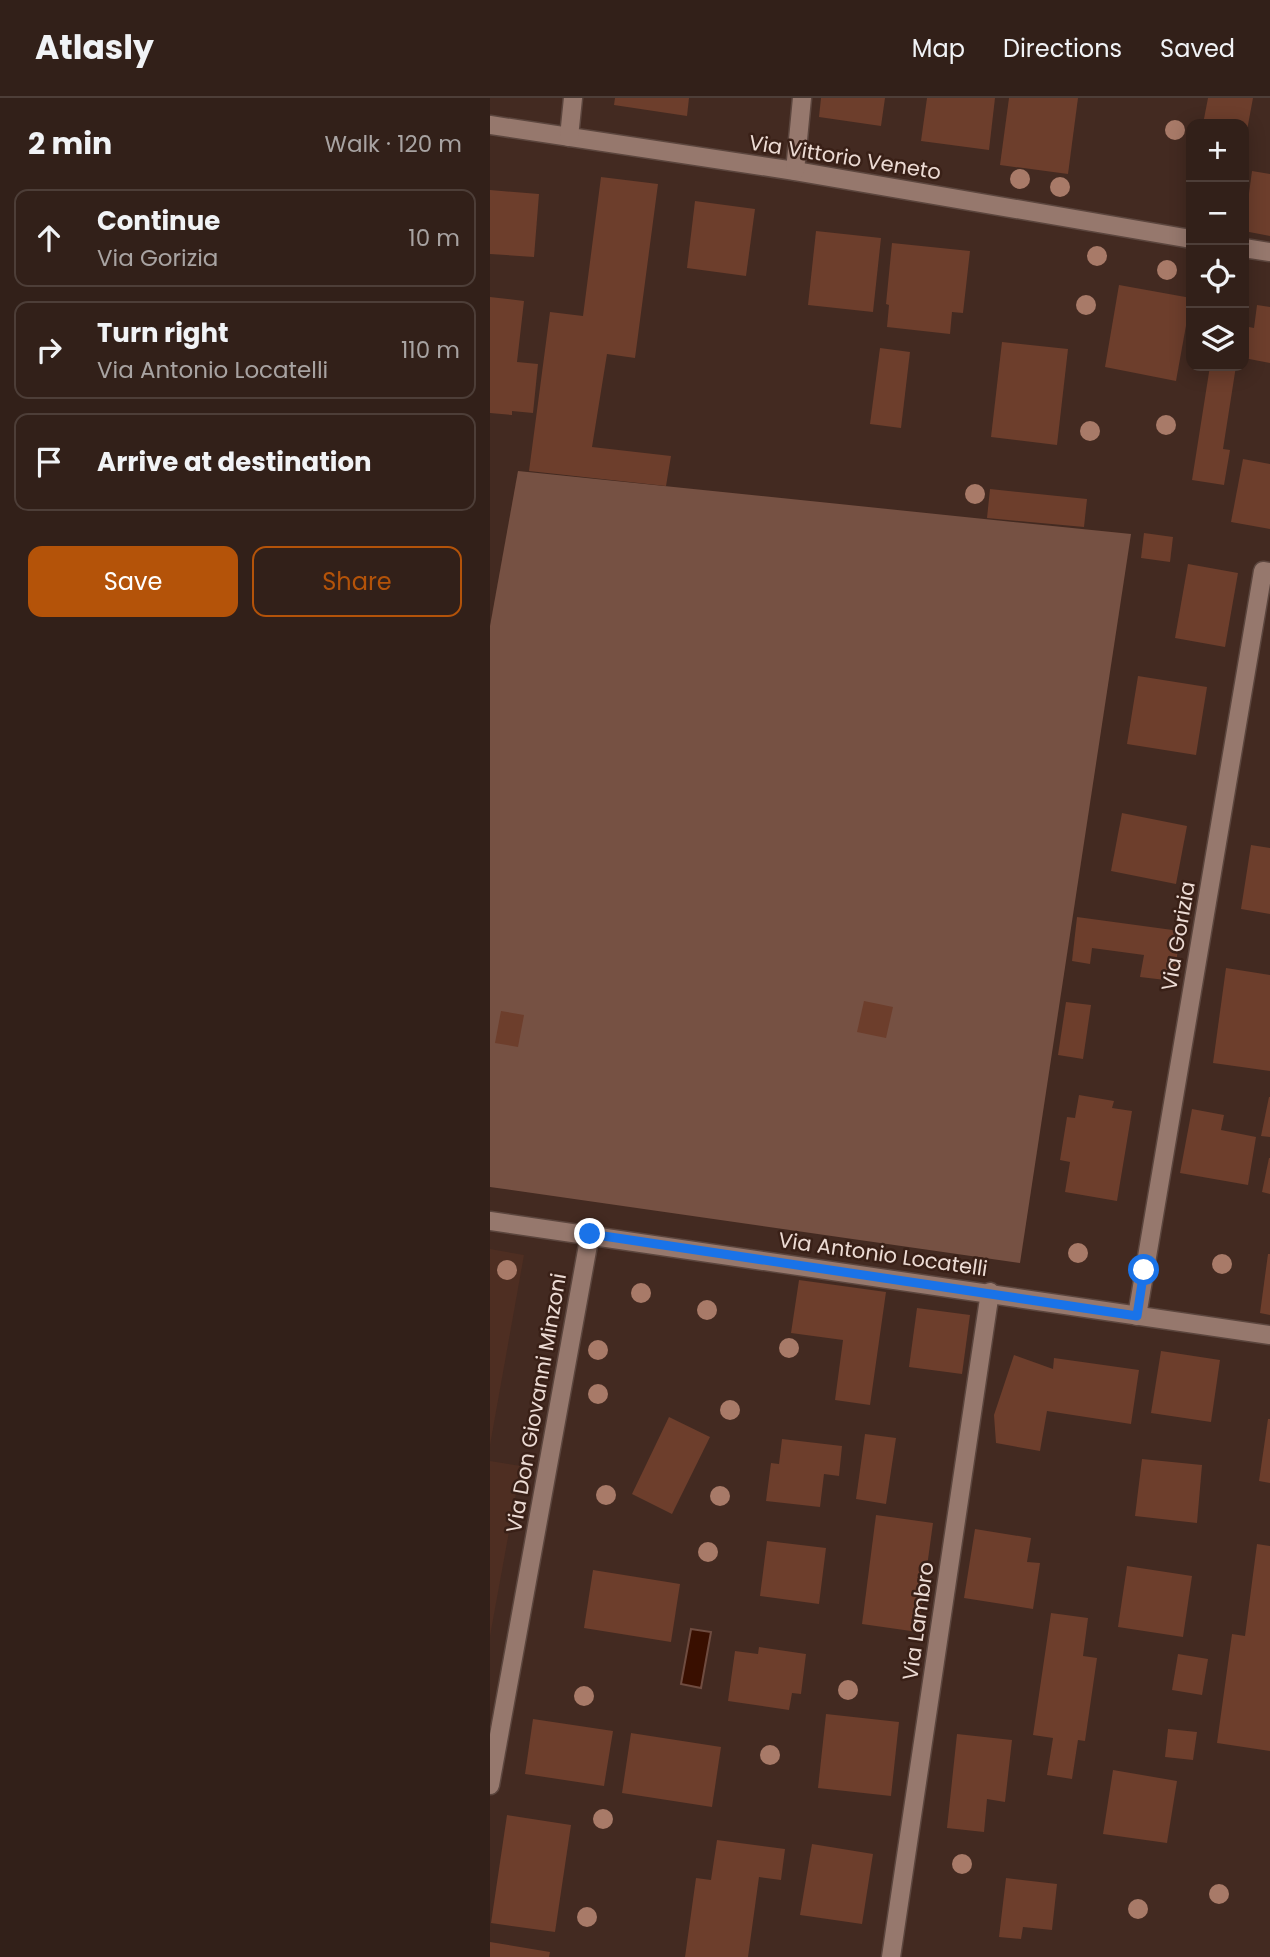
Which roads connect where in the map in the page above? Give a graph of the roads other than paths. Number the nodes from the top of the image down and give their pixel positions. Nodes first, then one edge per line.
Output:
1 (573, 98) edge
2 (802, 98) edge
3 (490, 125) edge
4 (569, 137) junction
5 (795, 171) junction
6 (1186, 238) edge
7 (1249, 249) edge
8 (1270, 252) edge
9 (1270, 572) edge
10 (490, 1221) edge
11 (590, 1234) junction
12 (990, 1292) junction
13 (1137, 1316) junction
14 (1270, 1335) edge
15 (490, 1785) edge
16 (891, 1957) edge

1 - 4 street
2 - 5 street
3 - 4 street, Via Vittorio Veneto
4 - 5 street, Via Vittorio Veneto
5 - 6 street, Via Vittorio Veneto
7 - 8 street
9 - 13 street, Via Gorizia
10 - 11 street, Via Antonio Locatelli
11 - 12 street, Via Antonio Locatelli
11 - 15 street, Via Don Giovanni Minzoni
12 - 13 street, Via Antonio Locatelli
12 - 16 street, Via Lambro
13 - 14 street, Via Antonio Locatelli

